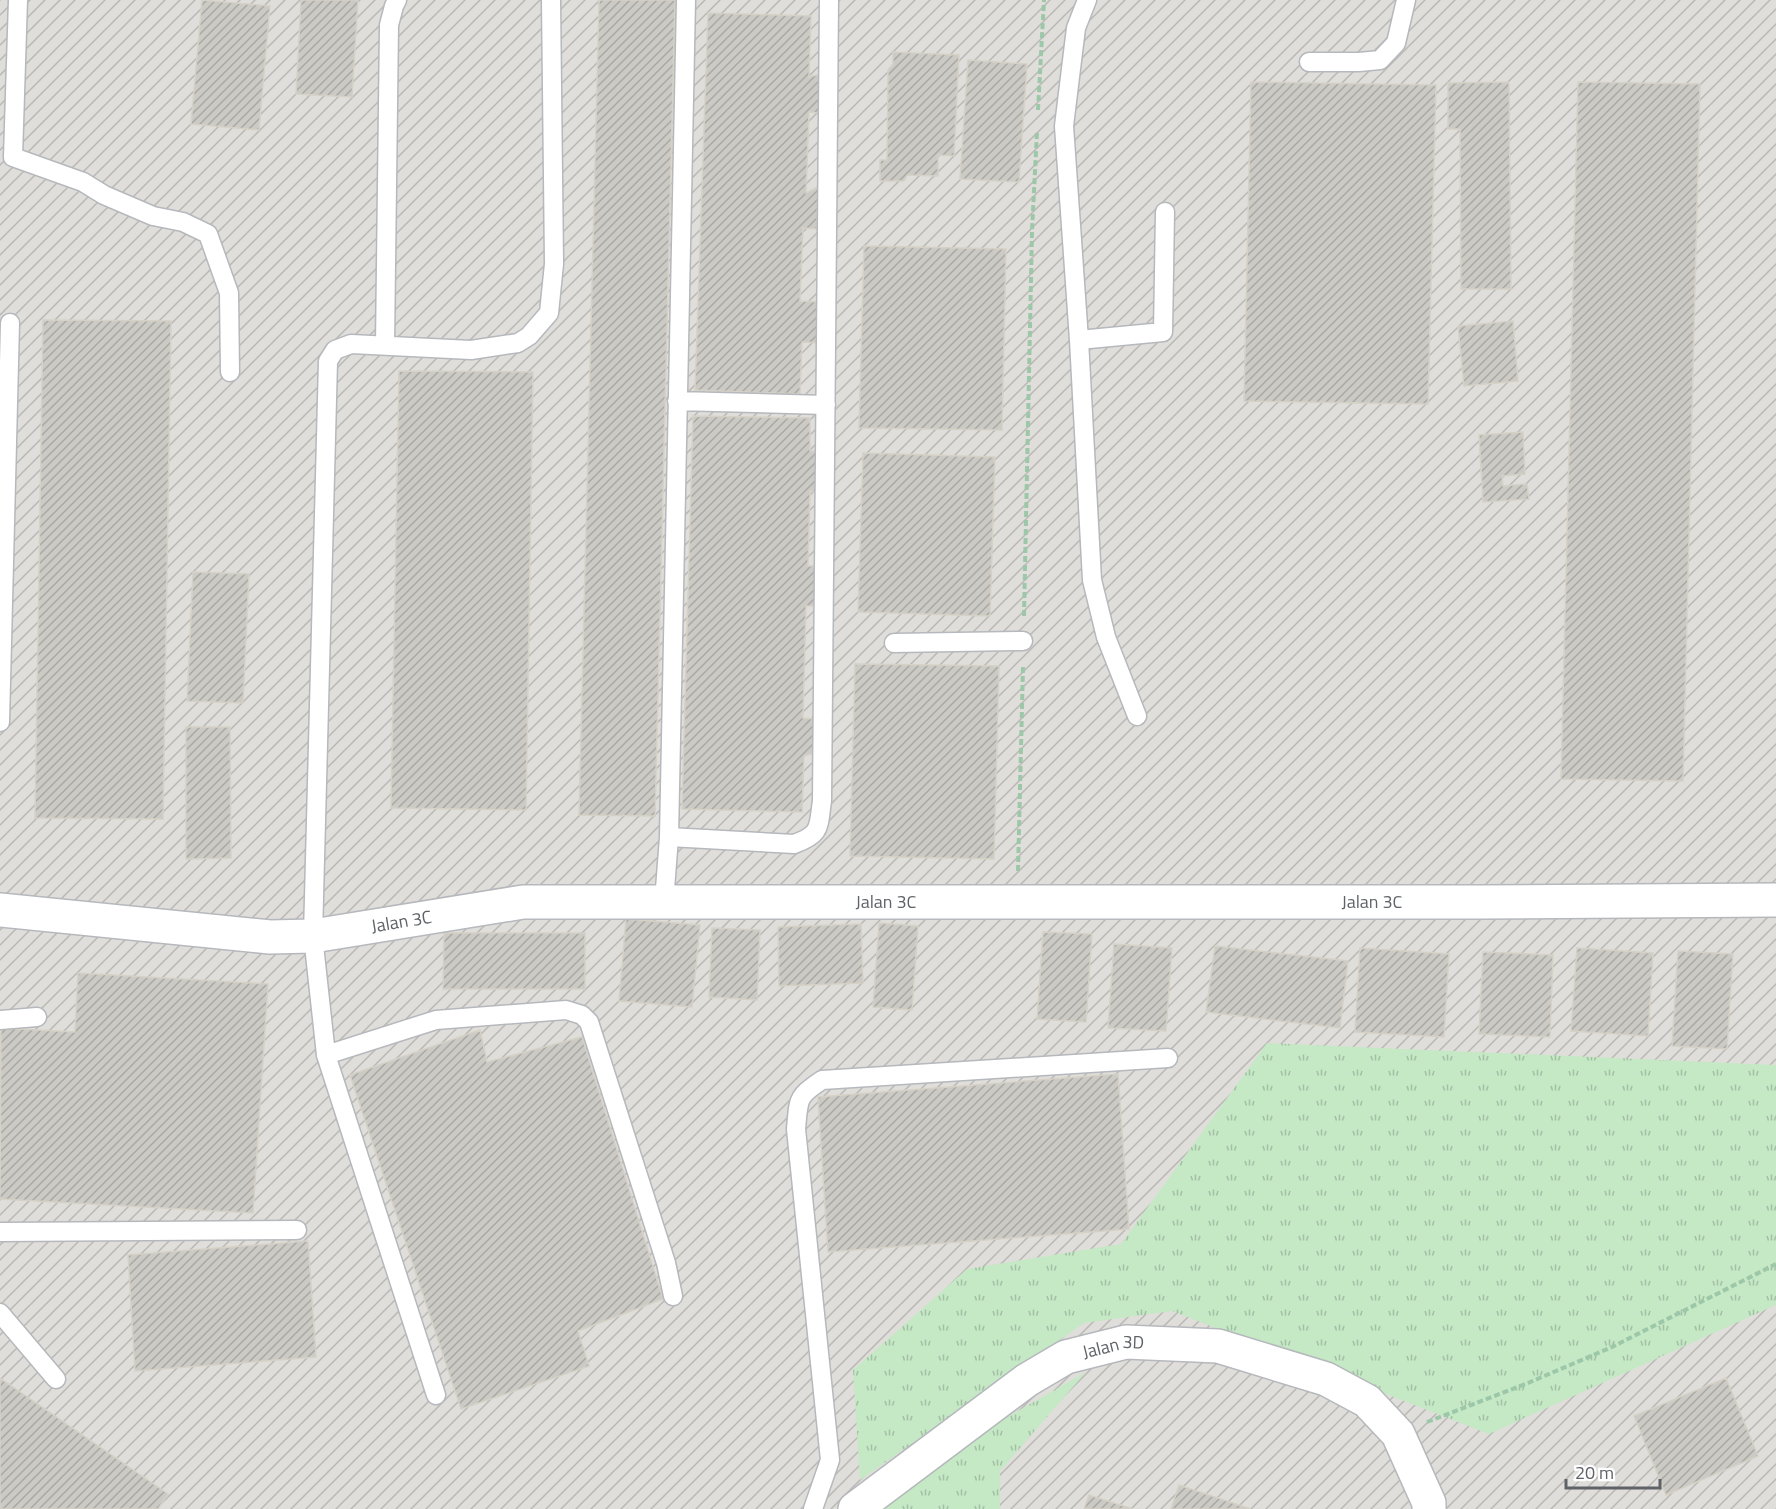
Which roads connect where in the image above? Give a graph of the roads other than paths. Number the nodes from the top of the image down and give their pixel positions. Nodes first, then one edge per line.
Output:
1 (18, 0) edge
2 (397, 0) edge
3 (551, 0) edge
4 (686, 0) edge
5 (829, 0) edge
6 (1087, 0) edge
7 (1406, 0) edge
8 (1309, 62) dead end
9 (1165, 212) dead end
10 (10, 323) dead end
11 (1079, 340) junction
12 (385, 345) junction
13 (230, 372) dead end
14 (676, 401) junction
15 (826, 405) junction
16 (1023, 642) road end
17 (894, 643) dead end
18 (1137, 716) dead end
19 (0, 722) edge
20 (669, 837) junction
21 (1776, 900) edge
22 (664, 902) junction
23 (0, 910) edge
24 (313, 936) junction
25 (37, 1017) dead end
26 (0, 1020) edge
27 (326, 1055) junction
28 (1168, 1058) dead end
29 (297, 1230) dead end
30 (0, 1232) edge
31 (673, 1296) dead end
32 (0, 1313) edge
33 (56, 1379) dead end
34 (436, 1395) dead end
35 (813, 1509) edge
36 (855, 1509) edge
37 (1429, 1509) edge

1 - 13 lane
2 - 12 lane
3 - 12 lane
4 - 14 lane
5 - 15 lane
6 - 11 lane
7 - 8 lane
9 - 11 lane
10 - 19 lane
11 - 18 lane
12 - 24 lane
14 - 15 lane
14 - 20 lane
15 - 20 lane
16 - 17 lane
20 - 22 lane
21 - 22 street, Jalan 3C
22 - 24 street, Jalan 3C
23 - 24 street, Jalan 3C
24 - 27 lane
25 - 26 lane
27 - 31 lane
27 - 34 lane
28 - 35 lane
29 - 30 lane
32 - 33 lane
36 - 37 street, Jalan 3D

